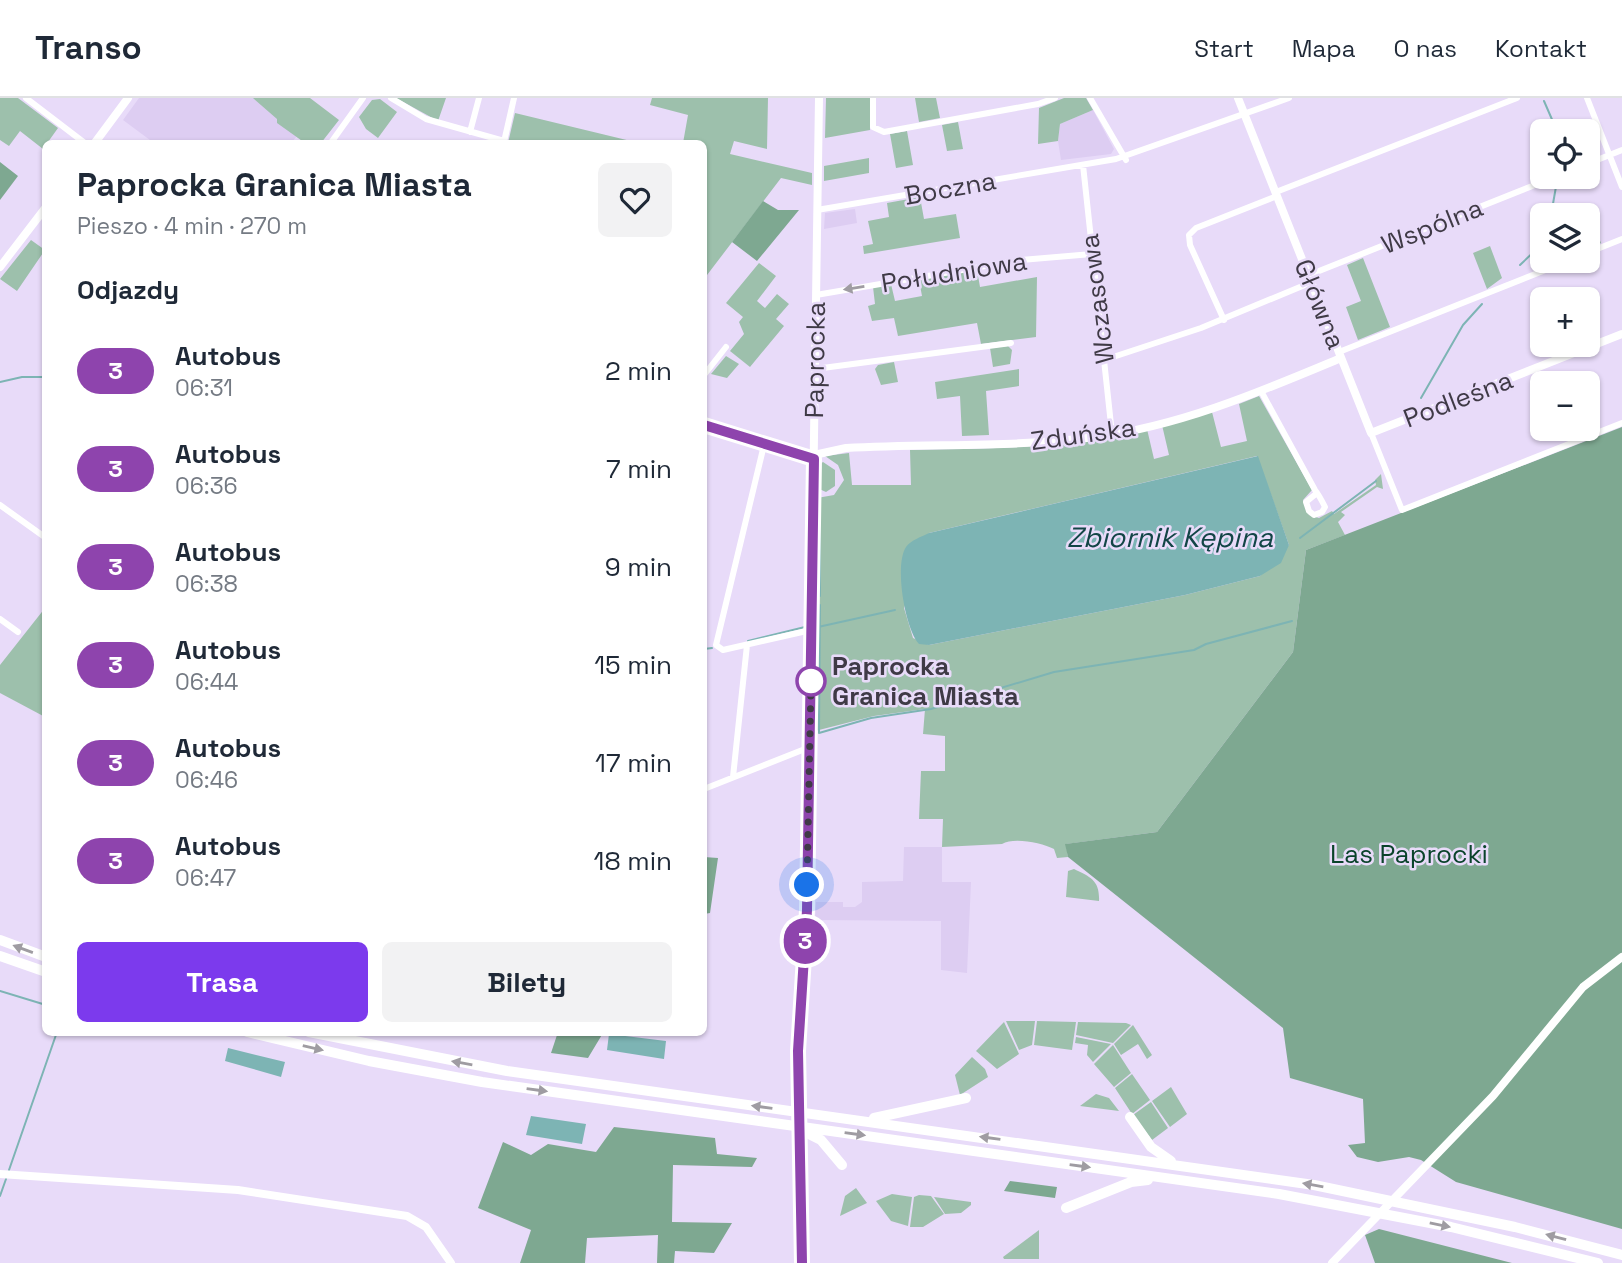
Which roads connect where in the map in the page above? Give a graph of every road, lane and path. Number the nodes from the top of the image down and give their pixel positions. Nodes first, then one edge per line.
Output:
1 (26, 98) edge
2 (128, 98) edge
3 (363, 98) edge
4 (391, 98) edge
5 (479, 98) edge
6 (514, 98) edge
7 (819, 98) edge
8 (873, 98) edge
9 (1055, 98) edge
10 (1090, 98) edge
11 (1238, 98) edge
12 (1289, 98) edge
13 (1517, 98) edge
14 (1587, 98) edge
15 (1245, 114) junction
16 (470, 132) junction
17 (81, 140) edge
18 (97, 140) edge
19 (333, 140) edge
20 (497, 140) edge
21 (504, 140) edge
22 (1622, 150) edge
23 (1609, 155) junction
24 (1125, 159) junction
25 (1600, 159) edge
26 (1083, 165) junction
27 (1530, 187) edge
28 (1622, 187) edge
29 (1277, 194) junction
30 (817, 210) junction
31 (42, 212) edge
32 (1622, 239) edge
33 (1600, 248) edge
34 (1092, 254) junction
35 (0, 267) edge
36 (1539, 273) edge
37 (1310, 278) junction
38 (816, 295) junction
39 (1224, 320) junction
40 (1622, 334) edge
41 (1011, 343) dead end
42 (726, 347) dead end
43 (1340, 355) junction
44 (1104, 360) junction
45 (707, 365) edge
46 (815, 369) junction
47 (1261, 391) junction
48 (1622, 423) edge
49 (707, 426) edge
50 (1371, 433) junction
51 (1112, 434) junction
52 (764, 445) junction
53 (814, 457) junction
54 (1317, 492) dead end
55 (0, 505) edge
56 (42, 535) edge
57 (0, 619) edge
58 (811, 629) junction
59 (18, 632) dead end
60 (747, 645) junction
61 (810, 747) junction
62 (733, 777) junction
63 (707, 788) edge
64 (0, 940) edge
65 (0, 956) edge
66 (42, 956) edge
67 (1622, 957) edge
68 (42, 971) edge
69 (265, 1036) edge
70 (329, 1036) edge
71 (966, 1098) dead end
72 (1130, 1117) dead end
73 (854, 1120) junction
74 (787, 1125) junction
75 (842, 1165) dead end
76 (1179, 1165) junction
77 (0, 1174) edge
78 (1182, 1180) junction
79 (1066, 1208) dead end
80 (1622, 1255) edge
81 (451, 1263) edge
82 (802, 1263) edge
83 (1332, 1263) edge
84 (1598, 1263) edge

1 - 17 street
2 - 18 street
3 - 19 street
4 - 16 street
5 - 16 street
6 - 21 street
7 - 30 street, Paprocka
8 - 9 street
10 - 24 street
11 - 15 street, Główna
12 - 15 street, Boczna
13 - 29 street
14 - 23 street
15 - 24 street, Boczna
15 - 29 street, Główna
16 - 20 street
22 - 23 street
23 - 25 street
23 - 28 street
24 - 26 street, Boczna
26 - 30 street, Boczna
26 - 34 street, Wczasowa
27 - 37 street, Wspólna
29 - 37 street, Główna
29 - 39 street
30 - 38 street, Paprocka
31 - 35 street
32 - 33 street
34 -> 38 street, Południowa
34 - 44 street, Wczasowa
36 - 43 street
37 - 39 street, Wspólna
37 - 43 street, Główna
38 - 46 street, Paprocka
39 - 44 street, Wspólna
40 - 50 street, Podleśna
41 - 46 street
42 - 45 street
43 - 47 street, Zduńska
43 - 50 street, Główna
44 - 51 street, Wczasowa
46 - 53 street, Paprocka
47 - 51 street, Zduńska
47 - 54 street
48 - 50 street, Główna
49 - 52 street, Zduńska
51 - 53 street, Zduńska
52 - 53 street, Zduńska
52 - 60 street
53 - 58 street, Paprocka
55 - 56 street
57 - 59 street
58 - 60 street
58 - 61 street, Paprocka
60 - 62 street
61 - 62 street
61 - 82 street, Paprocka
62 - 63 street
66 -> 64 highway
65 - 68 highway
67 - 83 street
69 -> 74 highway
73 -> 70 highway
71 - 73 highway
72 - 76 highway
76 -> 73 highway
74 - 75 highway
74 -> 78 highway
80 -> 76 highway
77 - 81 street
78 - 79 highway
78 -> 84 highway

